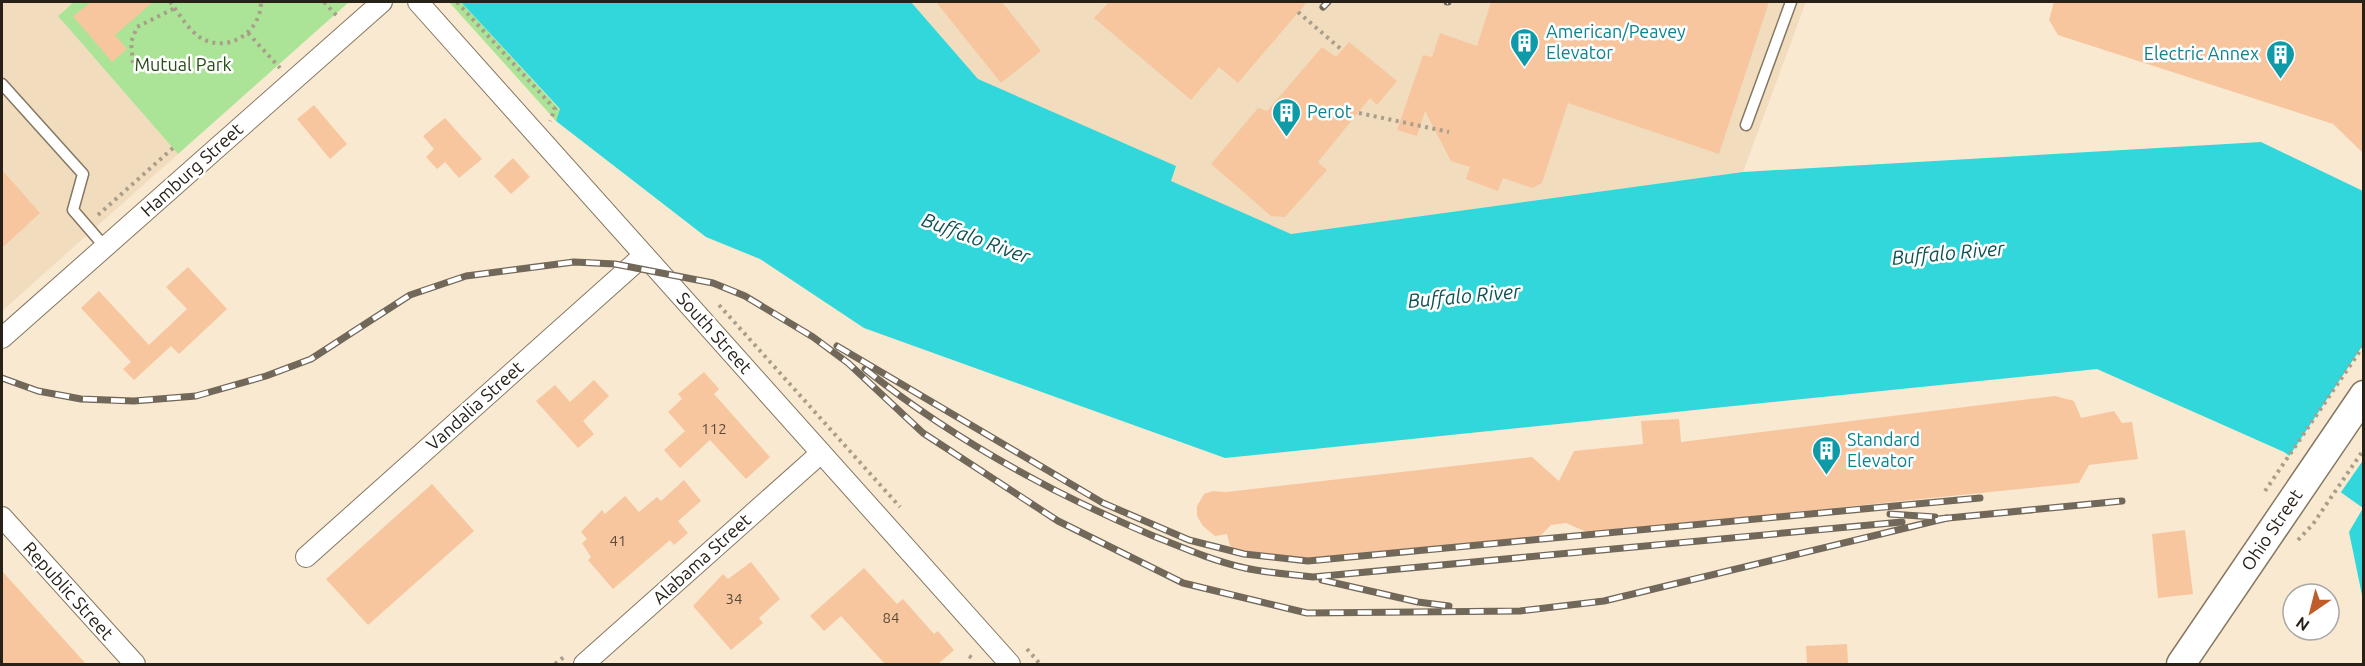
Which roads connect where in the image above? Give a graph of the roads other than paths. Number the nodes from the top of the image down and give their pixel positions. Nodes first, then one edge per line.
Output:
1 (382, 2) edge
2 (418, 2) edge
3 (1791, 2) edge
4 (2, 84) edge
5 (1746, 125) dead end
6 (105, 247) junction
7 (644, 255) junction
8 (2, 338) edge
9 (2364, 395) edge
10 (821, 453) junction
11 (2, 517) edge
12 (306, 557) dead end
13 (987, 659) edge
14 (2186, 663) edge
15 (135, 664) edge
16 (584, 664) edge

1 - 6 street, Hamburg Street
2 - 7 street, South Street
3 - 5 lane
4 - 6 lane
6 - 8 street, Hamburg Street
7 - 10 street, South Street
7 - 12 street, Vandalia Street
9 - 14 street, Ohio Street
10 - 13 street, South Street
10 - 16 street, Alabama Street
11 - 15 street, Republic Street

